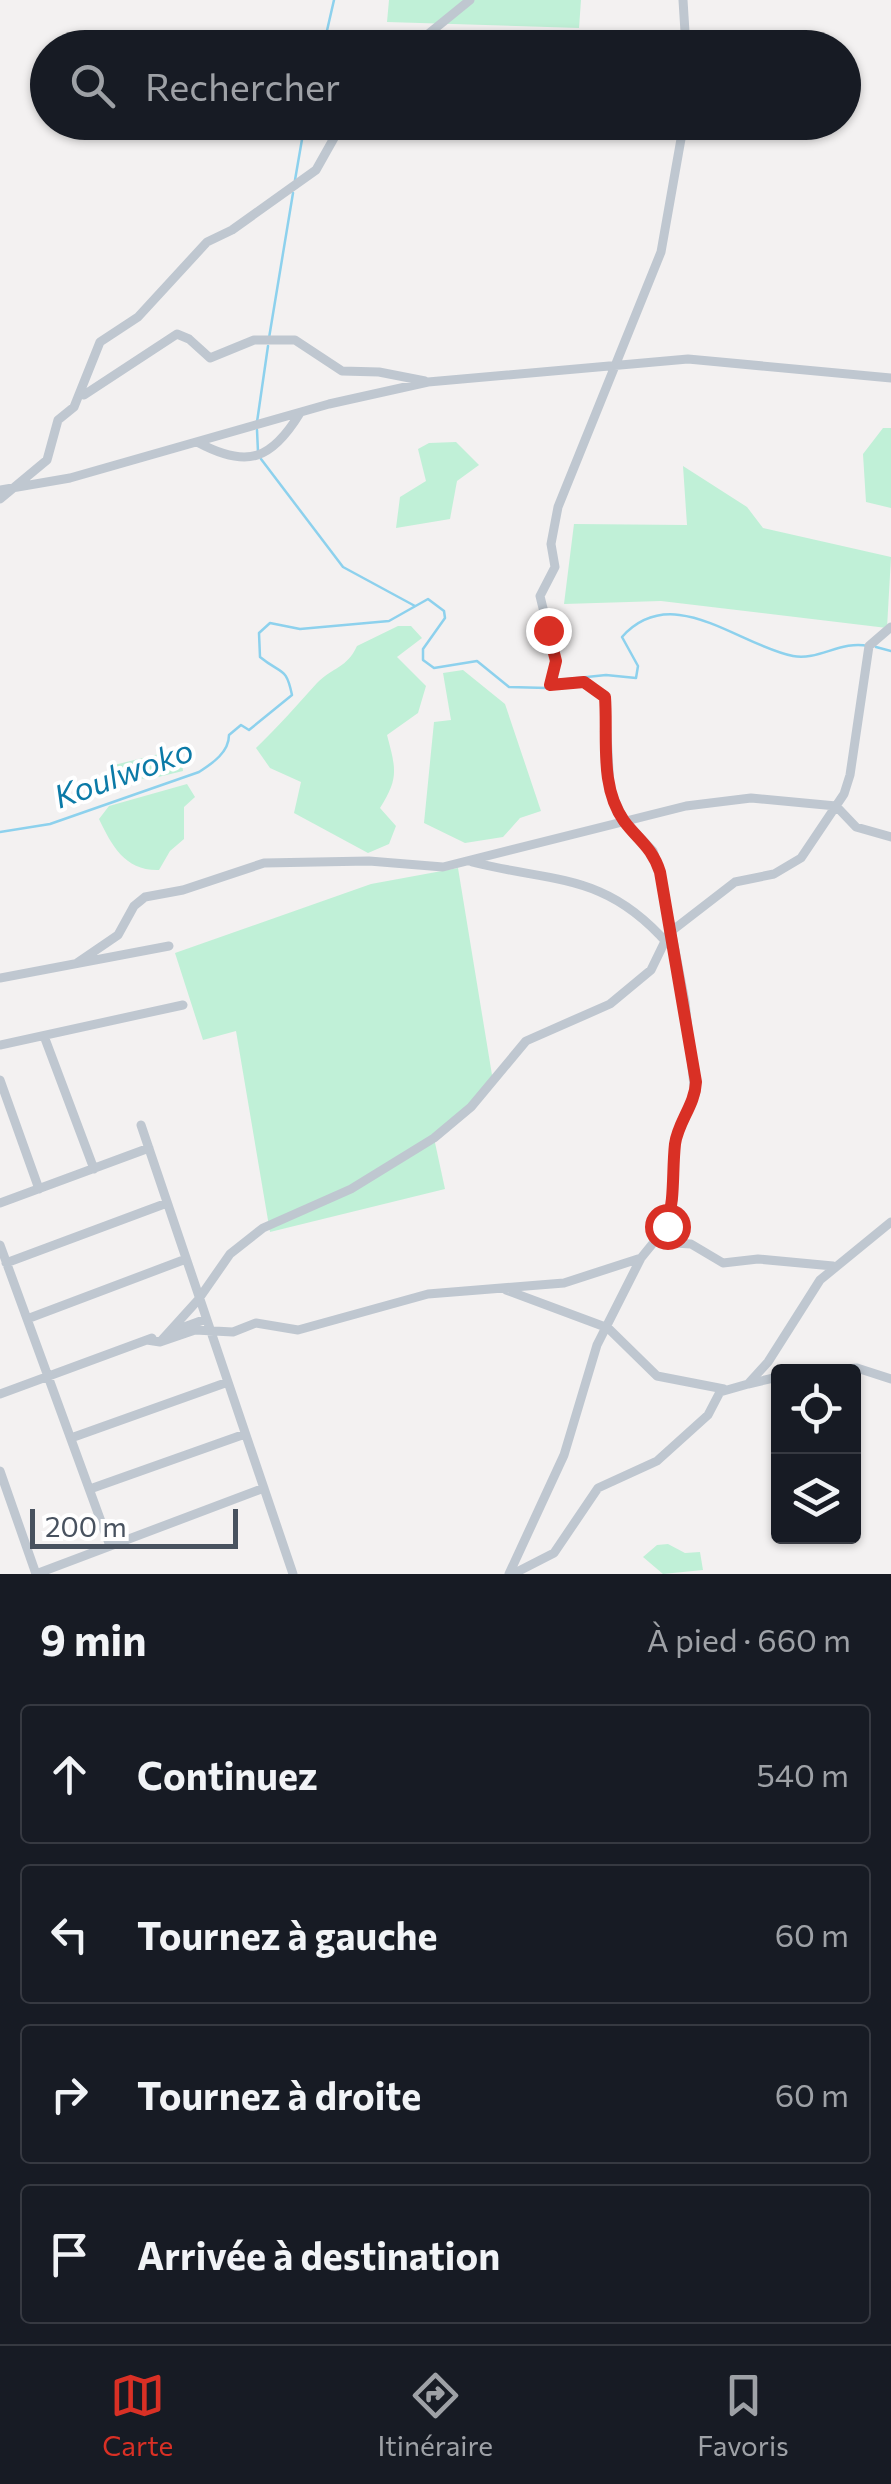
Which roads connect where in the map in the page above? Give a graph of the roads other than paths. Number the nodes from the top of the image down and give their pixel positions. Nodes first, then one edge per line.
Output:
1 (470, 0) edge
2 (683, 0) edge
3 (433, 30) edge
4 (685, 30) edge
5 (333, 140) edge
6 (681, 140) edge
7 (616, 362) junction
8 (891, 378) edge
9 (428, 382) junction
10 (78, 400) junction
11 (300, 413) junction
12 (199, 442) junction
13 (5, 490) edge
14 (0, 499) edge
15 (891, 627) edge
16 (836, 806) junction
17 (624, 820) junction
18 (891, 837) edge
19 (471, 862) junction
20 (667, 937) junction
21 (169, 946) dead end
22 (76, 964) junction
23 (0, 978) edge
24 (183, 1005) dead end
25 (44, 1036) junction
26 (0, 1046) edge
27 (0, 1080) edge
28 (141, 1125) dead end
29 (149, 1148) junction
30 (94, 1168) junction
31 (39, 1189) junction
32 (167, 1203) junction
33 (0, 1204) edge
34 (891, 1222) edge
35 (657, 1242) junction
36 (0, 1245) edge
37 (641, 1258) junction
38 (186, 1259) junction
39 (6, 1262) junction
40 (833, 1266) junction
41 (504, 1289) junction
42 (200, 1298) junction
43 (27, 1318) junction
44 (206, 1318) junction
45 (606, 1327) junction
46 (174, 1330) junction
47 (211, 1333) junction
48 (146, 1340) junction
49 (160, 1342) junction
50 (861, 1369) edge
51 (48, 1376) junction
52 (771, 1379) edge
53 (891, 1379) edge
54 (228, 1382) junction
55 (748, 1384) junction
56 (724, 1389) junction
57 (0, 1394) edge
58 (245, 1434) junction
59 (71, 1438) junction
60 (0, 1472) edge
61 (264, 1488) junction
62 (90, 1490) junction
63 (110, 1546) junction
64 (36, 1574) edge
65 (293, 1574) edge
66 (511, 1574) edge

1 - 3 street
2 - 4 street
5 - 10 street
6 - 7 street
7 - 8 street
7 - 9 street
7 - 17 street
9 - 10 street
9 - 11 street
10 - 13 street
11 - 12 street
11 - 12 street
12 - 13 street
13 - 14 street
15 - 16 street
16 - 17 street
16 - 18 street
16 - 20 street
17 - 19 street
17 - 20 street
19 - 20 street
19 - 22 street
20 - 35 street
20 - 42 street
21 - 22 street
22 - 23 street
24 - 25 street
25 - 26 street
25 - 30 street
27 - 31 street
28 - 29 street
29 - 30 street
29 - 32 street
30 - 31 street
31 - 33 street
32 - 38 street
32 - 39 street
34 - 40 street
35 - 37 street
35 - 40 street
36 - 39 street
37 - 41 street
37 - 45 street
38 - 42 street
38 - 43 street
39 - 43 street
40 - 55 street
41 - 45 street
41 - 47 street
42 - 44 street
42 - 46 street
43 - 51 street
44 - 46 street
44 - 47 street
45 - 56 street
45 - 66 street
46 - 48 street
46 - 49 street
47 - 49 street
47 - 54 street
48 - 49 street
48 - 51 street
50 - 53 street
51 - 57 street
51 - 59 street
52 - 55 street
54 - 58 street
54 - 59 street
55 - 56 street
56 - 66 street
58 - 61 street
58 - 62 street
59 - 62 street
60 - 64 street
61 - 63 street
61 - 65 street
62 - 63 street
63 - 64 street

